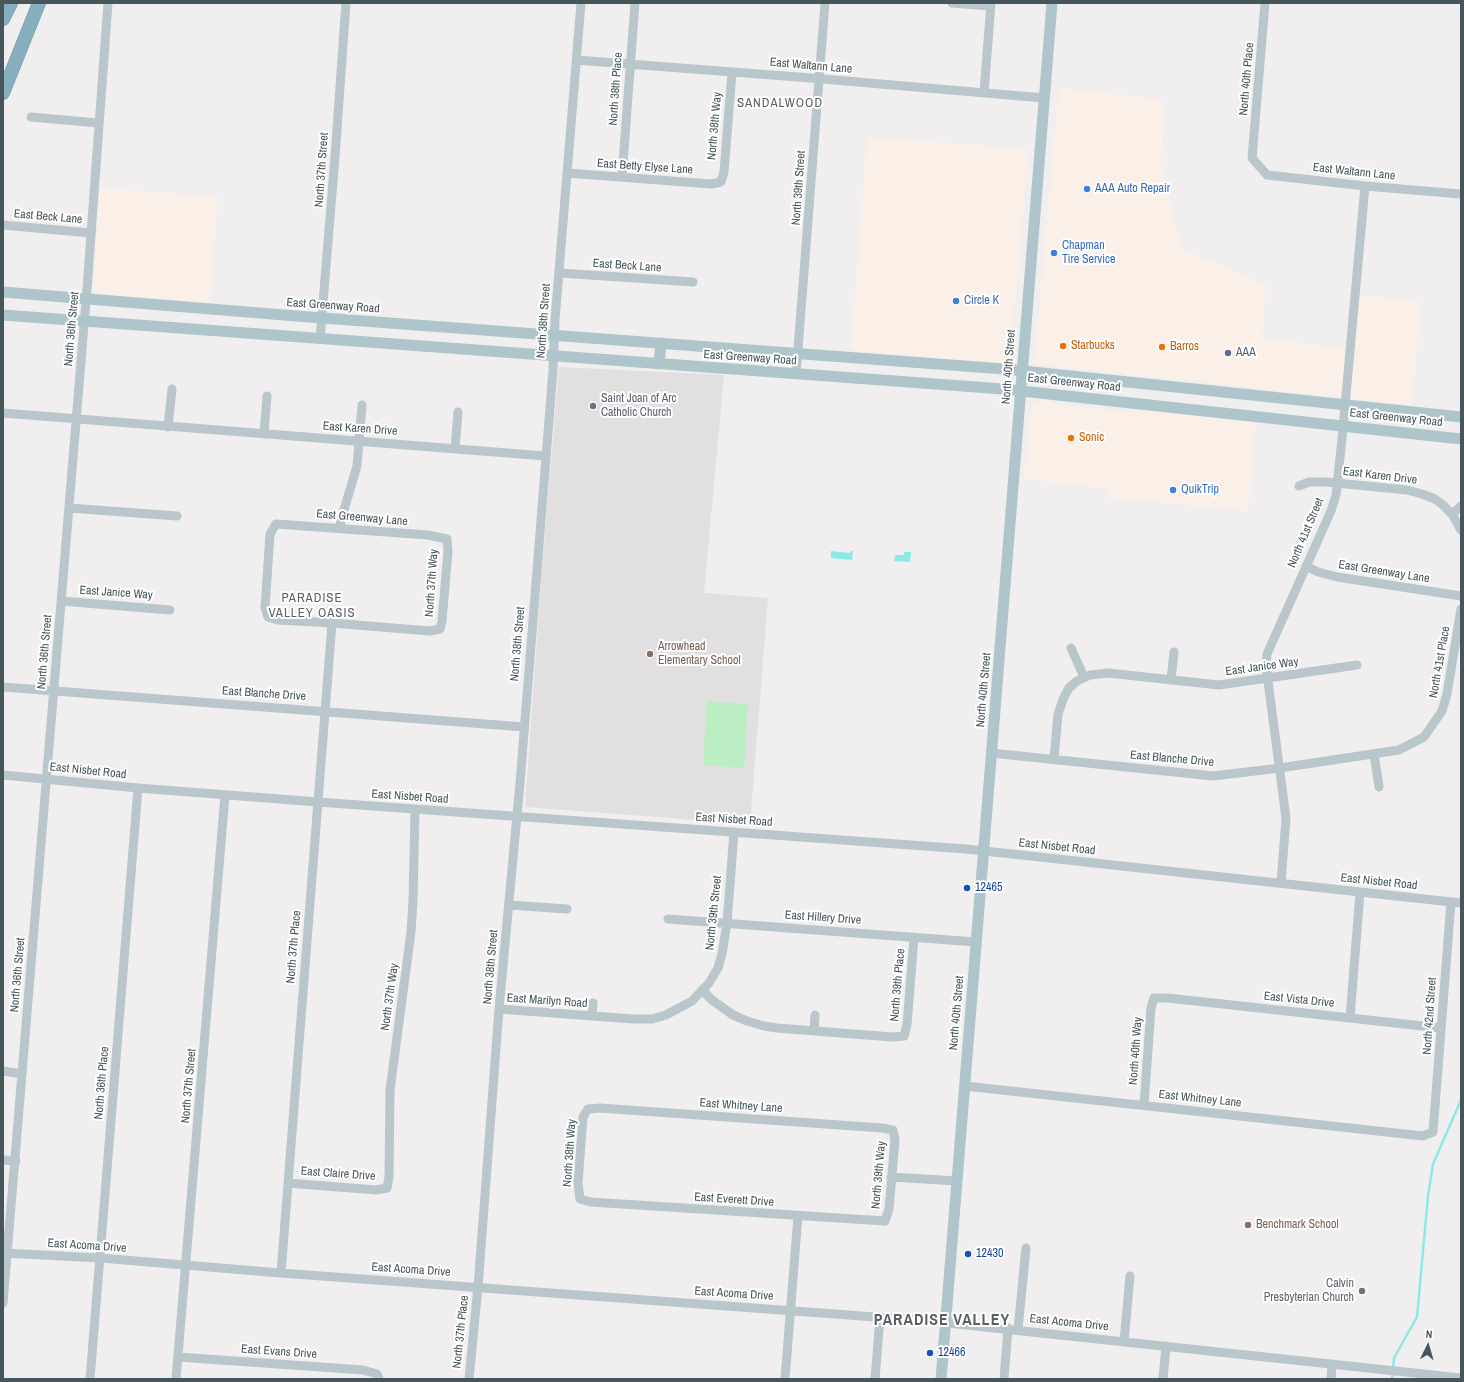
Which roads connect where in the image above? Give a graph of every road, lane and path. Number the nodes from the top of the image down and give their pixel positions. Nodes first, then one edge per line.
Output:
1 (11, 3) edge
2 (39, 3) edge
3 (108, 3) edge
4 (346, 3) edge
5 (581, 3) edge
6 (635, 3) edge
7 (825, 3) edge
8 (952, 3) edge
9 (1052, 3) edge
10 (1265, 3) edge
11 (991, 5) edge
12 (3, 19) edge
13 (576, 60) junction
14 (630, 64) junction
15 (732, 72) junction
16 (819, 78) junction
17 (3, 93) edge
18 (984, 93) junction
19 (1044, 98) junction
20 (31, 117) dead end
21 (98, 123) junction
22 (1252, 158) joint
23 (567, 174) junction
24 (622, 177) junction
25 (721, 182) joint
26 (1365, 186) junction
27 (1461, 194) edge
28 (3, 226) edge
29 (90, 233) junction
30 (560, 273) junction
31 (693, 282) dead end
32 (3, 292) edge
33 (86, 300) junction
34 (3, 315) edge
35 (322, 318) junction
36 (84, 321) junction
37 (554, 335) junction
38 (320, 339) junction
39 (661, 343) junction
40 (798, 353) junction
41 (553, 357) junction
42 (659, 364) junction
43 (1022, 371) junction
44 (796, 374) junction
45 (172, 389) dead end
46 (1020, 391) junction
47 (267, 396) dead end
48 (362, 405) dead end
49 (1345, 405) junction
50 (458, 412) dead end
51 (3, 413) edge
52 (1461, 417) edge
53 (76, 420) junction
54 (1343, 426) junction
55 (168, 427) junction
56 (264, 434) junction
57 (1461, 439) edge
58 (359, 441) junction
59 (455, 449) junction
60 (545, 456) junction
61 (1337, 483) junction
62 (1299, 486) dead end
63 (1461, 506) edge
64 (69, 508) junction
65 (1452, 514) junction
66 (177, 516) dead end
67 (340, 528) junction
68 (1461, 530) edge
69 (447, 539) joint
70 (1306, 566) junction
71 (1461, 596) edge
72 (61, 601) junction
73 (1461, 609) edge
74 (170, 610) dead end
75 (332, 622) junction
76 (1071, 648) dead end
77 (1174, 652) dead end
78 (1457, 657) edge
79 (1357, 665) dead end
80 (1084, 677) junction
81 (1267, 678) junction
82 (1171, 680) junction
83 (3, 687) edge
84 (53, 691) junction
85 (325, 711) junction
86 (524, 727) junction
87 (1424, 737) joint
88 (991, 753) junction
89 (1374, 754) junction
90 (1054, 759) junction
91 (1280, 768) junction
92 (3, 775) edge
93 (47, 779) junction
94 (1379, 787) dead end
95 (138, 788) junction
96 (225, 795) junction
97 (318, 802) junction
98 (415, 810) junction
99 (517, 816) junction
100 (734, 832) junction
101 (983, 851) junction
102 (1281, 883) junction
103 (1360, 892) junction
104 (1451, 902) junction
105 (1461, 903) edge
106 (508, 905) junction
107 (567, 909) dead end
108 (668, 919) dead end
109 (727, 923) junction
110 (914, 937) junction
111 (976, 942) junction
112 (702, 990) junction
113 (1154, 998) joint
114 (593, 1003) dead end
115 (499, 1009) junction
116 (815, 1015) dead end
117 (592, 1016) junction
118 (1350, 1018) junction
119 (1441, 1028) junction
120 (814, 1030) junction
121 (3, 1071) edge
122 (22, 1074) junction
123 (965, 1086) junction
124 (1144, 1105) junction
125 (588, 1109) joint
126 (893, 1130) joint
127 (1433, 1132) joint
128 (3, 1160) edge
129 (16, 1161) junction
130 (891, 1177) junction
131 (957, 1181) junction
132 (288, 1182) junction
133 (387, 1188) joint
134 (580, 1199) joint
135 (798, 1216) junction
136 (886, 1221) joint
137 (1026, 1248) dead end
138 (5, 1253) edge
139 (100, 1258) junction
140 (186, 1266) junction
141 (281, 1273) junction
142 (1130, 1276) dead end
143 (478, 1287) junction
144 (3, 1303) edge
145 (790, 1310) junction
146 (880, 1317) junction
147 (945, 1322) junction
148 (1008, 1328) junction
149 (1018, 1329) junction
150 (1124, 1341) junction
151 (1166, 1346) junction
152 (178, 1356) junction
153 (1332, 1364) junction
154 (1411, 1375) edge
155 (378, 1377) edge
156 (1461, 1378) edge
157 (90, 1379) edge
158 (176, 1379) edge
159 (472, 1379) edge
160 (785, 1379) edge
161 (875, 1379) edge
162 (941, 1379) edge
163 (1004, 1379) edge
164 (1163, 1379) edge
165 (1331, 1379) edge

1 - 12 highway
2 - 17 highway
3 - 21 street, North 36th Street
4 - 35 street, North 37th Street
5 - 13 street, North 38th Street
6 - 14 street, North 38th Place
7 - 16 street, North 39th Street
8 - 11 street
9 - 19 main road, North 40th Street
10 - 22 street, North 40th Place
11 - 18 street
13 - 14 street, East Waltann Lane
13 - 23 street, North 38th Street
14 - 15 street, East Waltann Lane
14 - 24 street, North 38th Place
15 - 16 street, East Waltann Lane
15 - 25 street, North 38th Way
16 - 18 street, East Waltann Lane
16 - 40 street, North 39th Street
18 - 19 street, East Waltann Lane
19 - 43 main road, North 40th Street
20 - 21 street
21 - 29 street, North 36th Street
22 - 26 street, East Waltann Lane
23 - 24 street, East Betty Elyse Lane
23 - 30 street, North 38th Street
24 - 25 street, East Betty Elyse Lane
26 - 27 street, East Waltann Lane
26 - 49 street, North 41st Street
28 - 29 street, East Beck Lane
29 - 33 street, North 36th Street
30 - 31 street, East Beck Lane
30 - 37 street, North 38th Street
32 - 33 main road, East Greenway Road
33 - 35 main road, East Greenway Road
33 - 36 street, North 36th Street
34 - 36 main road, East Greenway Road
35 - 37 main road, East Greenway Road
35 - 38 street, North 37th Street
36 - 38 main road, East Greenway Road
36 - 53 street, North 36th Street
37 - 39 main road, East Greenway Road
37 - 41 street, North 38th Street
38 - 41 main road, East Greenway Road
39 - 40 main road, East Greenway Road
39 - 42 main road
40 - 43 main road, East Greenway Road
40 - 44 street, North 39th Street
41 - 42 main road, East Greenway Road
41 - 60 street, North 38th Street
42 - 44 main road, East Greenway Road
43 - 46 main road, North 40th Street
43 - 49 main road, East Greenway Road
44 - 46 main road, East Greenway Road
45 - 55 street
46 - 54 main road, East Greenway Road
46 - 88 main road, North 40th Street
47 - 56 street
48 - 58 street
49 - 52 main road, East Greenway Road
49 - 54 street, North 41st Street
50 - 59 street
51 - 53 street, East Karen Drive
53 - 55 street, East Karen Drive
53 - 64 street, North 36th Street
54 - 57 main road, East Greenway Road
54 - 61 street, North 41st Street
55 - 56 street, East Karen Drive
56 - 58 street, East Karen Drive
58 - 59 street, East Karen Drive
58 - 67 street
59 - 60 street, East Karen Drive
60 - 86 street, North 38th Street
61 - 62 street, East Karen Drive
61 - 65 street, East Karen Drive
61 - 70 street, North 41st Street
63 - 65 street
64 - 66 street
64 - 72 street, North 36th Street
65 - 68 street
67 - 69 street, East Greenway Lane
67 - 75 street, East Greenway Lane
69 - 75 street, North 37th Way
70 - 71 street, East Greenway Lane
70 - 81 street, North 41st Street
72 - 74 street, East Janice Way
72 - 84 street, North 36th Street
73 - 78 street, North 41st Place
75 - 85 street, North 37th Place
76 - 80 street
77 - 82 street
78 - 87 street, North 41st Place
79 - 81 street, East Janice Way
80 - 82 street, East Janice Way
80 - 90 street
81 - 82 street, East Janice Way
81 - 91 street, North 41st Street
83 - 84 street, East Blanche Drive
84 - 85 street, East Blanche Drive
84 - 93 street, North 36th Street
85 - 86 street, East Blanche Drive
85 - 97 street, North 37th Place
86 - 99 street, North 38th Street
87 - 89 street, East Blanche Drive
88 - 90 street, East Blanche Drive
88 - 101 main road, North 40th Street
89 - 91 street, East Blanche Drive
89 - 94 street
90 - 91 street, East Blanche Drive
91 - 102 street, North 41st Street
92 - 93 street, East Nisbet Road
93 - 95 street, East Nisbet Road
93 - 122 street, North 36th Street
95 - 96 street, East Nisbet Road
95 - 139 street, North 36th Place
96 - 97 street, East Nisbet Road
96 - 140 street, North 37th Street
97 - 98 street, East Nisbet Road
97 - 132 street, North 37th Place
98 - 99 street, East Nisbet Road
98 - 133 street, North 37th Way
99 - 100 street, East Nisbet Road
99 - 106 street, North 38th Street
100 - 101 street, East Nisbet Road
100 - 109 street, North 39th Street
101 - 102 street, East Nisbet Road
101 - 111 main road, North 40th Street
102 - 103 street, East Nisbet Road
103 - 104 street, East Nisbet Road
103 - 118 street
104 - 105 street, East Nisbet Road
104 - 119 street, North 42nd Street
106 - 107 street
106 - 115 street, North 38th Street
108 - 109 street, East Hillery Drive
109 - 110 street, East Hillery Drive
109 - 112 street, North 39th Street
110 - 111 street, East Hillery Drive
110 - 120 street, North 39th Place
111 - 123 main road, North 40th Street
112 - 117 street, East Marilyn Road
112 - 120 street
113 - 118 street, East Vista Drive
113 - 124 street, North 40th Way
114 - 117 street, East Marilyn Road
115 - 117 street, East Marilyn Road
115 - 143 street, North 38th Street
116 - 120 street
118 - 119 street, East Vista Drive
119 - 127 street, North 42nd Street
121 - 122 street
122 - 129 street, North 36th Street
123 - 124 street, East Whitney Lane
123 - 131 main road, North 40th Street
124 - 127 street, East Whitney Lane
125 - 126 street, East Whitney Lane
125 - 134 street, North 38th Way
126 - 130 street, North 39th Way
128 - 129 street
129 - 138 street, North 36th Street
130 - 131 street
130 - 136 street, North 39th Way
131 - 147 main road, North 40th Street
132 - 133 street, East Claire Drive
132 - 141 street, North 37th Place
134 - 135 street, East Everett Drive
135 - 136 street, East Everett Drive
135 - 145 street
137 - 149 street
138 - 139 street, East Acoma Drive
138 - 144 street, North 36th Street
139 - 140 street, East Acoma Drive
139 - 157 street, North 36th Place
140 - 141 street, East Acoma Drive
140 - 152 street, North 37th Street
141 - 143 street, East Acoma Drive
142 - 150 street
143 - 145 street, East Acoma Drive
143 - 159 street, North 37th Place
145 - 146 street, East Acoma Drive
145 - 160 street
146 - 147 street, East Acoma Drive
146 - 161 street
147 - 148 street, East Acoma Drive
147 - 162 main road, North 40th Street
148 - 149 street, East Acoma Drive
148 - 163 street
149 - 150 street, East Acoma Drive
150 - 151 street, East Acoma Drive
151 - 153 street, East Acoma Drive
151 - 164 street
152 - 155 street, East Evans Drive
152 - 158 street, North 37th Street
153 - 154 street, East Acoma Drive
153 - 165 street
154 - 156 street, East Acoma Drive

